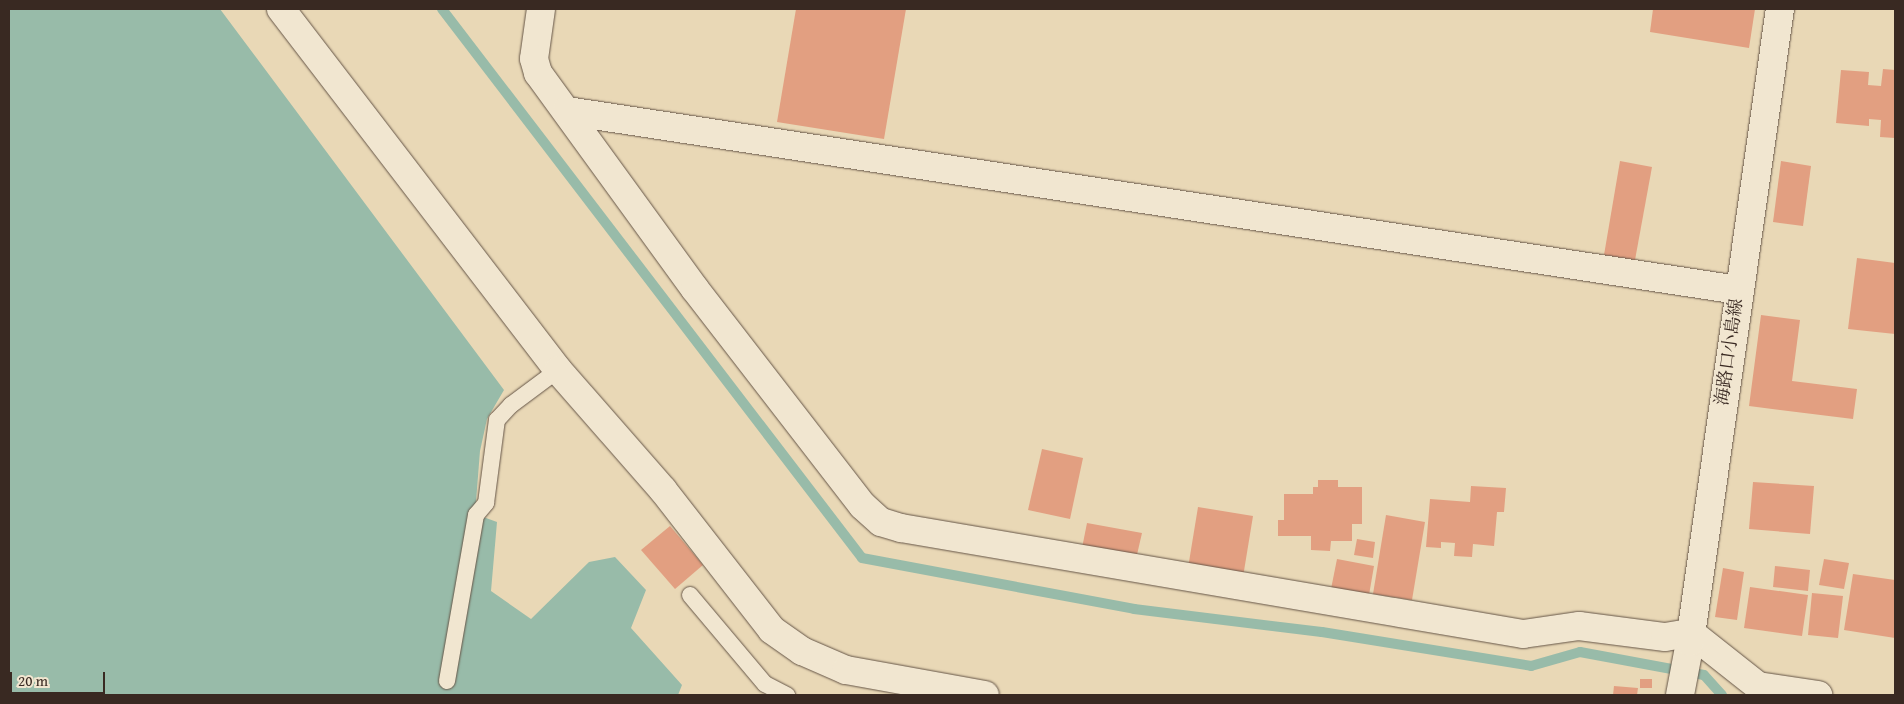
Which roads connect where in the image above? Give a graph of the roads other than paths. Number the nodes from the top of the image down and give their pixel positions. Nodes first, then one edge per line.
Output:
1 (281, 9) edge
2 (541, 9) edge
3 (1780, 9) edge
4 (568, 110) junction
5 (1738, 290) junction
6 (558, 370) junction
7 (690, 595) dead end
8 (1691, 638) junction
9 (447, 681) dead end
10 (1682, 688) edge
11 (975, 694) edge
12 (787, 695) edge
13 (1818, 695) edge

1 - 6 street
2 - 4 street
3 - 5 street, 海路口小島線
4 - 5 street
4 - 8 street
5 - 8 street, 海路口小島線
6 - 9 lane
6 - 11 street
7 - 12 lane
8 - 10 street, 海路口小島線
8 - 13 street

